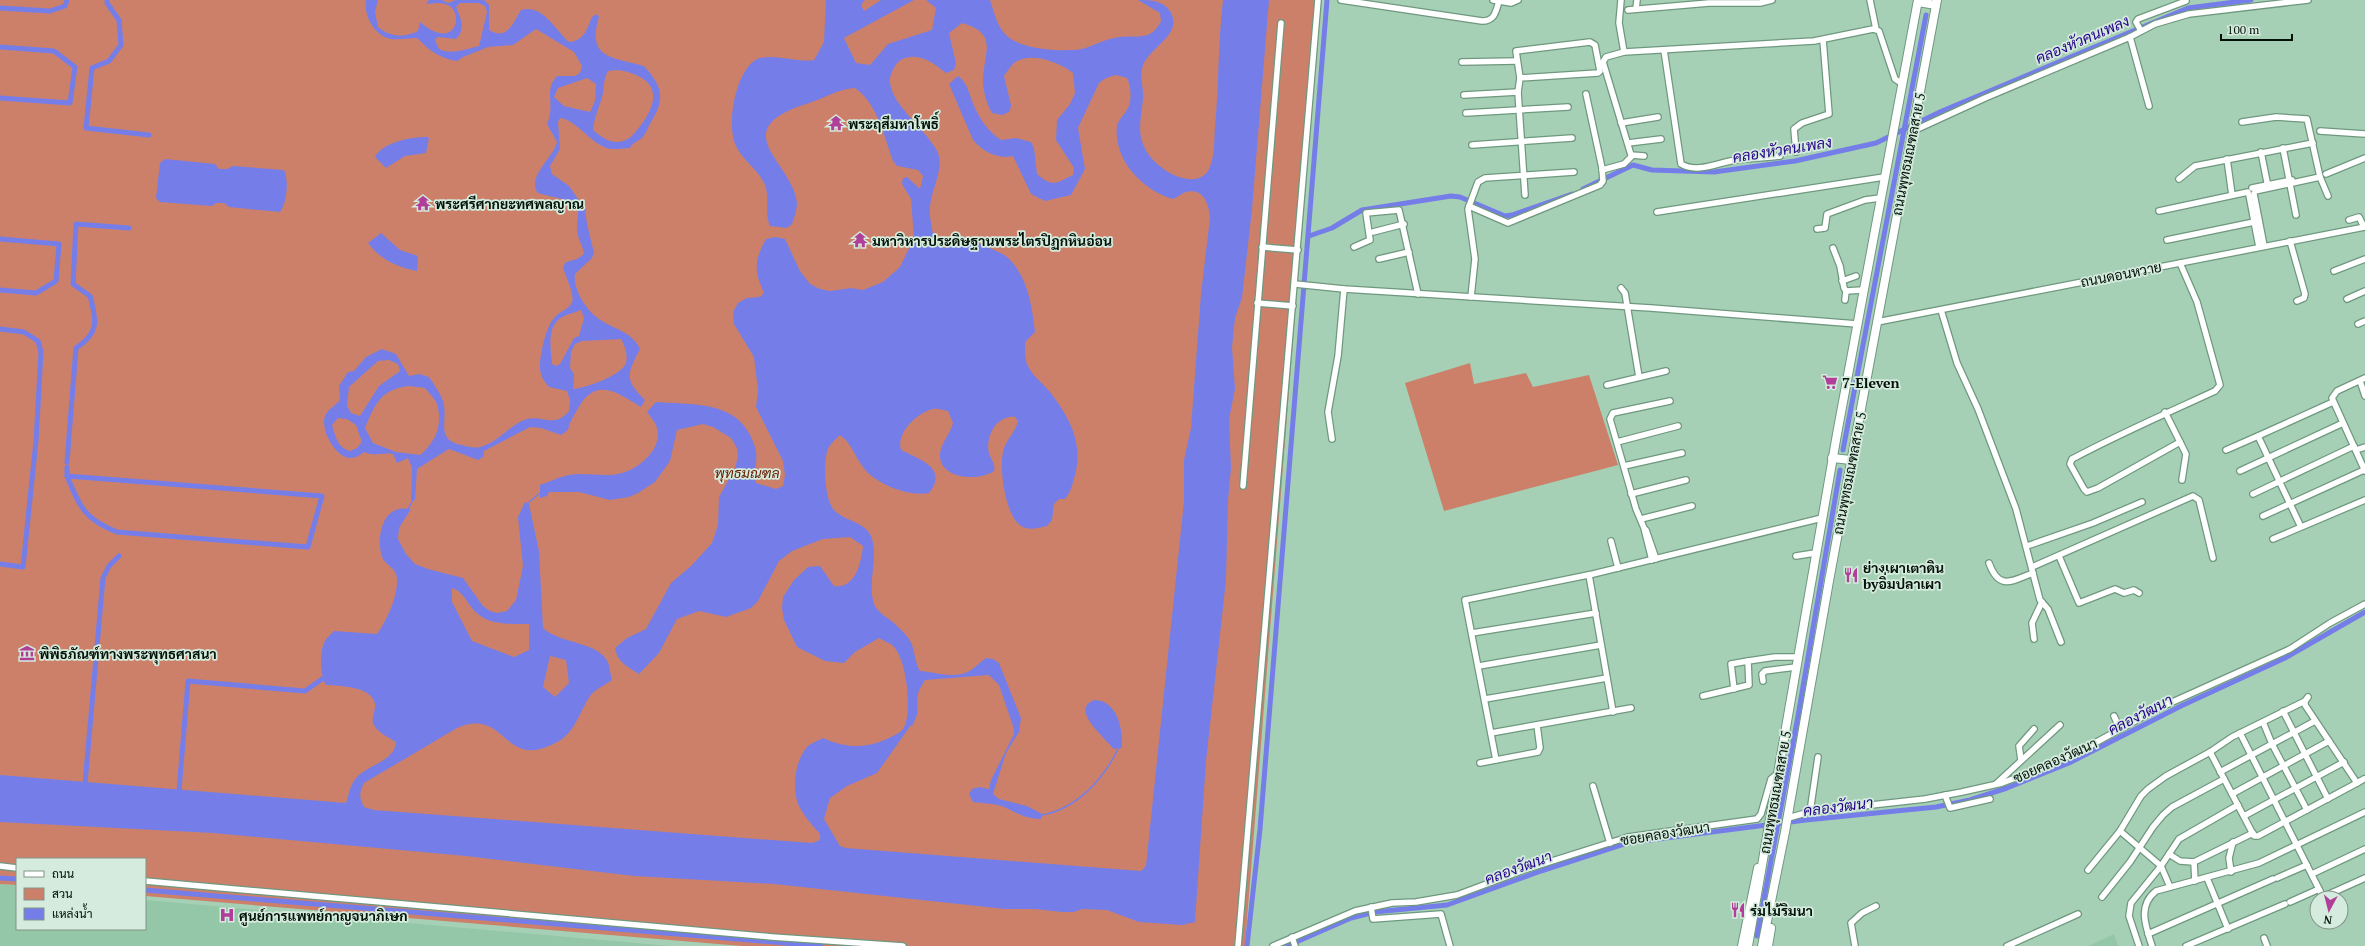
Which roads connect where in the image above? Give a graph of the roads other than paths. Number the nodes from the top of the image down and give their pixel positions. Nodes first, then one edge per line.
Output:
1 (1318, 0) edge
2 (1341, 0) edge
3 (1496, 0) edge
4 (1518, 0) edge
5 (1621, 0) edge
6 (1637, 0) edge
7 (1772, 0) edge
8 (1870, 0) edge
9 (2308, 0) edge
10 (1918, 1) edge
11 (2186, 1) edge
12 (1708, 2) edge
13 (1936, 2) edge
14 (1636, 9) junction
15 (1628, 10) dead end
16 (1281, 23) dead end
17 (2139, 28) junction
18 (1876, 29) junction
19 (2130, 37) junction
20 (1823, 40) junction
21 (1664, 50) junction
22 (1624, 52) junction
23 (1516, 61) junction
24 (1462, 62) dead end
25 (1520, 78) junction
26 (1901, 83) junction
27 (1518, 92) junction
28 (1586, 94) dead end
29 (1464, 95) dead end
30 (2149, 106) dead end
31 (1568, 107) dead end
32 (1520, 110) junction
33 (1466, 113) dead end
34 (1658, 117) dead end
35 (2242, 122) dead end
36 (1621, 123) junction
37 (1913, 131) junction
38 (2320, 131) dead end
39 (2365, 134) edge
40 (1572, 138) dead end
41 (1661, 139) dead end
42 (1522, 142) junction
43 (1628, 143) junction
44 (2313, 143) junction
45 (1472, 145) dead end
46 (2283, 148) junction
47 (1796, 152) dead end
48 (2261, 152) junction
49 (1632, 156) junction
50 (1644, 156) dead end
51 (1780, 156) dead end
52 (2365, 158) edge
53 (2227, 159) junction
54 (1602, 170) junction
55 (1574, 172) dead end
56 (2326, 174) dead end
57 (1524, 175) junction
58 (1884, 177) junction
59 (2320, 177) junction
60 (2179, 179) dead end
61 (2289, 182) junction
62 (2268, 186) junction
63 (2251, 192) junction
64 (1525, 195) dead end
65 (2232, 195) junction
66 (2328, 196) dead end
67 (1880, 198) junction
68 (1469, 205) junction
69 (2159, 211) dead end
70 (1657, 212) dead end
71 (2296, 215) dead end
72 (2349, 220) dead end
73 (2257, 222) junction
74 (1404, 224) junction
75 (2364, 227) edge
76 (1817, 229) dead end
77 (1373, 232) dead end
78 (2167, 240) dead end
79 (2290, 241) junction
80 (1354, 246) dead end
81 (1262, 247) junction
82 (2262, 247) junction
83 (1833, 248) dead end
84 (1298, 250) junction
85 (1409, 252) junction
86 (1379, 259) dead end
87 (2365, 259) edge
88 (2180, 263) junction
89 (2334, 271) dead end
90 (1856, 276) dead end
91 (1842, 280) junction
92 (1294, 284) junction
93 (1621, 288) dead end
94 (1344, 289) junction
95 (1863, 290) junction
96 (1846, 291) junction
97 (2365, 291) edge
98 (1418, 294) junction
99 (1471, 297) junction
100 (2347, 299) dead end
101 (1845, 300) dead end
102 (2296, 301) dead end
103 (1257, 303) junction
104 (1293, 306) junction
105 (1626, 307) junction
106 (1941, 310) junction
107 (2365, 321) edge
108 (1877, 322) junction
109 (1857, 324) junction
110 (2358, 324) dead end
111 (1666, 371) dead end
112 (1639, 377) junction
113 (2362, 379) edge
114 (1607, 385) dead end
115 (2365, 394) edge
116 (1670, 400) dead end
117 (2333, 402) junction
118 (2165, 412) junction
119 (2343, 423) junction
120 (1678, 426) dead end
121 (2258, 436) junction
122 (1332, 439) dead end
123 (1617, 442) junction
124 (2180, 442) junction
125 (2365, 447) edge
126 (2355, 448) junction
127 (2226, 450) dead end
128 (1682, 453) dead end
129 (1832, 458) junction
130 (2268, 458) junction
131 (1851, 460) junction
132 (1624, 466) junction
133 (2365, 470) edge
134 (2240, 471) dead end
135 (1686, 480) dead end
136 (2182, 480) dead end
137 (2279, 480) junction
138 (1243, 486) dead end
139 (1631, 494) junction
140 (2253, 494) dead end
141 (2365, 500) edge
142 (2142, 502) dead end
143 (2289, 503) junction
144 (1692, 506) dead end
145 (2263, 516) dead end
146 (1822, 518) junction
147 (1641, 519) junction
148 (2300, 526) junction
149 (2273, 538) dead end
150 (1611, 541) dead end
151 (2027, 546) junction
152 (1815, 554) junction
153 (1796, 556) dead end
154 (2059, 556) junction
155 (2213, 558) dead end
156 (1654, 559) junction
157 (1989, 563) dead end
158 (1618, 568) junction
159 (2033, 570) junction
160 (1589, 575) junction
161 (2139, 593) dead end
162 (2042, 602) junction
163 (2365, 604) edge
164 (1596, 613) junction
165 (1472, 633) junction
166 (2034, 639) dead end
167 (2061, 642) dead end
168 (1601, 645) junction
169 (1798, 657) junction
170 (1748, 661) junction
171 (1479, 666) junction
172 (1796, 667) junction
173 (1607, 678) junction
174 (1763, 681) dead end
175 (1734, 689) junction
176 (1703, 696) dead end
177 (1485, 699) junction
178 (1631, 708) dead end
179 (2283, 711) junction
180 (1613, 712) junction
181 (2114, 716) dead end
182 (2315, 721) junction
183 (2263, 722) junction
184 (1537, 725) junction
185 (2060, 725) dead end
186 (2034, 729) dead end
187 (2120, 729) junction
188 (1492, 733) junction
189 (2240, 733) junction
190 (2292, 733) junction
191 (2329, 741) junction
192 (2272, 744) junction
193 (2210, 752) junction
194 (2250, 755) junction
195 (2304, 755) junction
196 (1818, 757) dead end
197 (1496, 760) junction
198 (2022, 760) junction
199 (2344, 762) junction
200 (1480, 763) dead end
201 (2284, 766) junction
202 (1779, 772) junction
203 (2220, 772) junction
204 (2262, 777) junction
205 (2224, 778) junction
206 (2315, 778) junction
207 (2364, 779) dead end
208 (2357, 783) junction
209 (1996, 784) junction
210 (1593, 786) dead end
211 (2295, 788) junction
212 (2232, 794) junction
213 (1946, 797) junction
214 (1990, 799) dead end
215 (2328, 799) junction
216 (2274, 800) junction
217 (2238, 805) junction
218 (2307, 810) junction
219 (1810, 812) junction
220 (2365, 812) edge
221 (2244, 816) junction
222 (1788, 818) junction
223 (2286, 822) junction
224 (2120, 831) junction
225 (2252, 833) junction
226 (1767, 838) junction
227 (1610, 842) junction
228 (2233, 842) junction
229 (1783, 844) junction
230 (2298, 845) junction
231 (2140, 849) junction
232 (2365, 849) edge
233 (2169, 854) junction
234 (2194, 862) junction
235 (2307, 865) junction
236 (0, 866) edge
237 (2161, 866) junction
238 (16, 868) edge
239 (2088, 870) dead end
240 (2231, 872) junction
241 (2312, 874) junction
242 (2207, 878) junction
243 (2365, 878) edge
244 (146, 881) edge
245 (2195, 881) junction
246 (2170, 887) junction
247 (2319, 889) junction
248 (2102, 897) dead end
249 (2217, 903) junction
250 (1876, 906) dead end
251 (1371, 908) junction
252 (2078, 914) dead end
253 (2228, 928) junction
254 (2148, 934) junction
255 (2264, 938) dead end
256 (1293, 941) edge
257 (903, 946) edge
258 (1238, 946) edge
259 (1273, 946) edge
260 (1450, 946) edge
261 (1742, 946) edge
262 (1748, 946) edge
263 (1762, 946) edge
264 (1768, 946) edge
265 (1855, 946) edge
266 (2007, 946) edge
267 (2139, 946) edge
268 (2152, 946) edge
269 (2186, 946) edge
270 (2267, 946) edge

1 - 84 street
2 - 3 street
3 - 4 street
5 - 22 street
6 - 14 street
7 - 12 street
8 - 18 street
9 - 17 street
10 - 13 main road
10 - 26 main road, ถนนพุทธมณฑลสาย 5
11 - 17 street
12 - 14 street
13 - 37 main road, ถนนพุทธมณฑลสาย 5
14 - 15 street
16 - 81 street
17 - 19 street
18 - 20 street
18 - 26 street
19 - 30 street
19 - 37 street
20 - 21 street
20 - 47 street
21 - 22 street
21 - 51 street
22 - 36 street
23 - 24 street
23 - 25 street
23 - 25 street
25 - 27 street
26 - 58 main road, ถนนพุทธมณฑลสาย 5
27 - 29 street
27 - 32 street
28 - 54 street
31 - 32 street
32 - 33 street
32 - 42 street
34 - 36 street
35 - 44 street
36 - 43 street
37 - 108 main road, ถนนพุทธมณฑลสาย 5
38 - 39 street
40 - 42 street
41 - 43 street
42 - 45 street
42 - 57 street
43 - 49 street
44 - 46 street
44 - 59 street
46 - 48 street
46 - 61 street
48 - 53 street
48 - 62 street
49 - 50 street
49 - 54 street
52 - 56 street
53 - 60 street
53 - 65 street
54 - 68 street
55 - 57 street
57 - 64 street
57 - 68 street
58 - 67 main road, ถนนพุทธมณฑลสาย 5
58 - 70 street
59 - 61 street
59 - 66 street
61 - 62 street
61 - 71 street
62 - 63 street
63 - 65 street
63 - 73 street
65 - 69 street
67 - 76 street
67 - 95 main road, ถนนพุทธมณฑลสาย 5
68 - 99 street
72 - 75 street
73 - 78 street
73 - 82 street
74 - 77 street
74 - 80 street
74 - 85 street
75 - 79 street, ถนนดอนหวาย
79 - 82 street, ถนนดอนหวาย
79 - 102 street
81 - 84 street
81 - 103 street
82 - 88 street, ถนนดอนหวาย
83 - 91 street
84 - 92 street
85 - 86 street
85 - 98 street
87 - 89 street
88 - 106 street, ถนนดอนหวาย
88 - 118 street
90 - 91 street
91 - 96 street
92 - 94 street
92 - 104 street
93 - 105 street
94 - 98 street
94 - 122 street
95 - 96 street
95 - 109 main road, ถนนพุทธมณฑลสาย 5
96 - 101 street
97 - 100 street
98 - 99 street
99 - 105 street
103 - 104 street
103 - 138 street
104 - 258 street
105 - 109 street
105 - 112 street
106 - 108 street, ถนนดอนหวาย
106 - 151 street
107 - 110 street
108 - 131 main road, ถนนพุทธมณฑลสาย 5
109 - 129 main road, ถนนพุทธมณฑลสาย 5
111 - 112 street
112 - 114 street
113 - 115 street
113 - 117 street
116 - 123 street
117 - 119 street
117 - 121 street
118 - 124 street
118 - 124 street
119 - 126 street
119 - 130 street
120 - 123 street
121 - 127 street
121 - 130 street
123 - 132 street
124 - 136 street
125 - 126 street
126 - 133 street
126 - 137 street
128 - 132 street
129 - 131 main road
129 - 146 main road, ถนนพุทธมณฑลสาย 5
130 - 134 street
130 - 137 street
131 - 222 main road, ถนนพุทธมณฑลสาย 5
132 - 139 street
133 - 143 street
135 - 139 street
137 - 140 street
137 - 143 street
139 - 147 street
141 - 148 street
142 - 151 street
143 - 145 street
143 - 148 street
144 - 147 street
146 - 152 main road, ถนนพุทธมณฑลสาย 5
146 - 156 street
147 - 156 street
148 - 149 street
150 - 158 street
151 - 159 street
152 - 153 street
152 - 169 main road, ถนนพุทธมณฑลสาย 5
154 - 155 street
154 - 159 street
154 - 161 street
156 - 158 street
157 - 159 street
158 - 160 street
159 - 162 street
160 - 164 street
160 - 165 street
162 - 166 street
162 - 167 street
163 - 187 street, ซอยคลองวัฒนา
164 - 165 street
164 - 168 street
165 - 171 street
168 - 171 street
168 - 173 street
169 - 170 street
169 - 172 main road, ถนนพุทธมณฑลสาย 5
170 - 175 street
170 - 175 street
171 - 177 street
172 - 174 street
172 - 202 main road, ถนนพุทธมณฑลสาย 5
173 - 177 street
173 - 180 street
175 - 176 street
177 - 188 street
178 - 180 street
179 - 182 street
179 - 183 street
179 - 190 street
180 - 184 street
181 - 187 street
182 - 190 street
182 - 191 street
183 - 189 street
183 - 192 street
184 - 188 street
184 - 197 street
185 - 198 street
186 - 198 street
187 - 209 street, ซอยคลองวัฒนา
188 - 197 street
189 - 193 street
189 - 194 street
190 - 192 street
190 - 195 street
191 - 195 street
191 - 199 street
192 - 194 street
192 - 201 street
193 - 203 street
193 - 224 street
194 - 203 street
194 - 204 street
195 - 201 street
195 - 206 street
196 - 219 street
197 - 200 street
198 - 209 street
199 - 206 street
199 - 208 street
201 - 204 street
201 - 211 street
202 - 226 main road, ถนนพุทธมณฑลสาย 5
202 - 227 street, ซอยคลองวัฒนา
203 - 205 street
204 - 212 street
204 - 216 street
205 - 212 street
205 - 231 street
206 - 211 street
206 - 215 street
207 - 208 street
208 - 215 street
209 - 213 street, ซอยคลองวัฒนา
210 - 227 street
211 - 216 street
211 - 218 street
212 - 217 street
213 - 214 street
213 - 219 street, ซอยคลองวัฒนา
215 - 218 street
216 - 221 street
216 - 223 street
217 - 221 street
217 - 233 street
218 - 223 street
219 - 222 street, ซอยคลองวัฒนา
220 - 230 street
221 - 225 street
222 - 229 main road, ถนนพุทธมณฑลสาย 5
223 - 225 street
223 - 230 street
224 - 231 street
224 - 239 street
225 - 228 street
226 - 261 main road
226 - 262 main road, ถนนพุทธมณฑลสาย 5
227 - 251 street, ซอยคลองวัฒนา
228 - 234 street
228 - 240 street
229 - 263 main road, ถนนพุทธมณฑลสาย 5
229 - 264 main road
230 - 235 street
230 - 240 street
231 - 237 street
231 - 248 street
232 - 241 street
233 - 234 street
233 - 237 street
234 - 245 street
235 - 241 street
235 - 249 street
236 - 238 street
237 - 246 street
237 - 267 street
240 - 242 street
241 - 247 street
242 - 245 street
242 - 249 street
243 - 247 street
244 - 257 street
245 - 246 street
246 - 254 street
247 - 253 street
249 - 253 street
249 - 254 street
250 - 265 street
251 - 256 street, ซอยคลองวัฒนา
251 - 260 street
252 - 266 street
253 - 269 street
254 - 268 street
255 - 270 street
256 - 259 street, ซอยคลองวัฒนา

